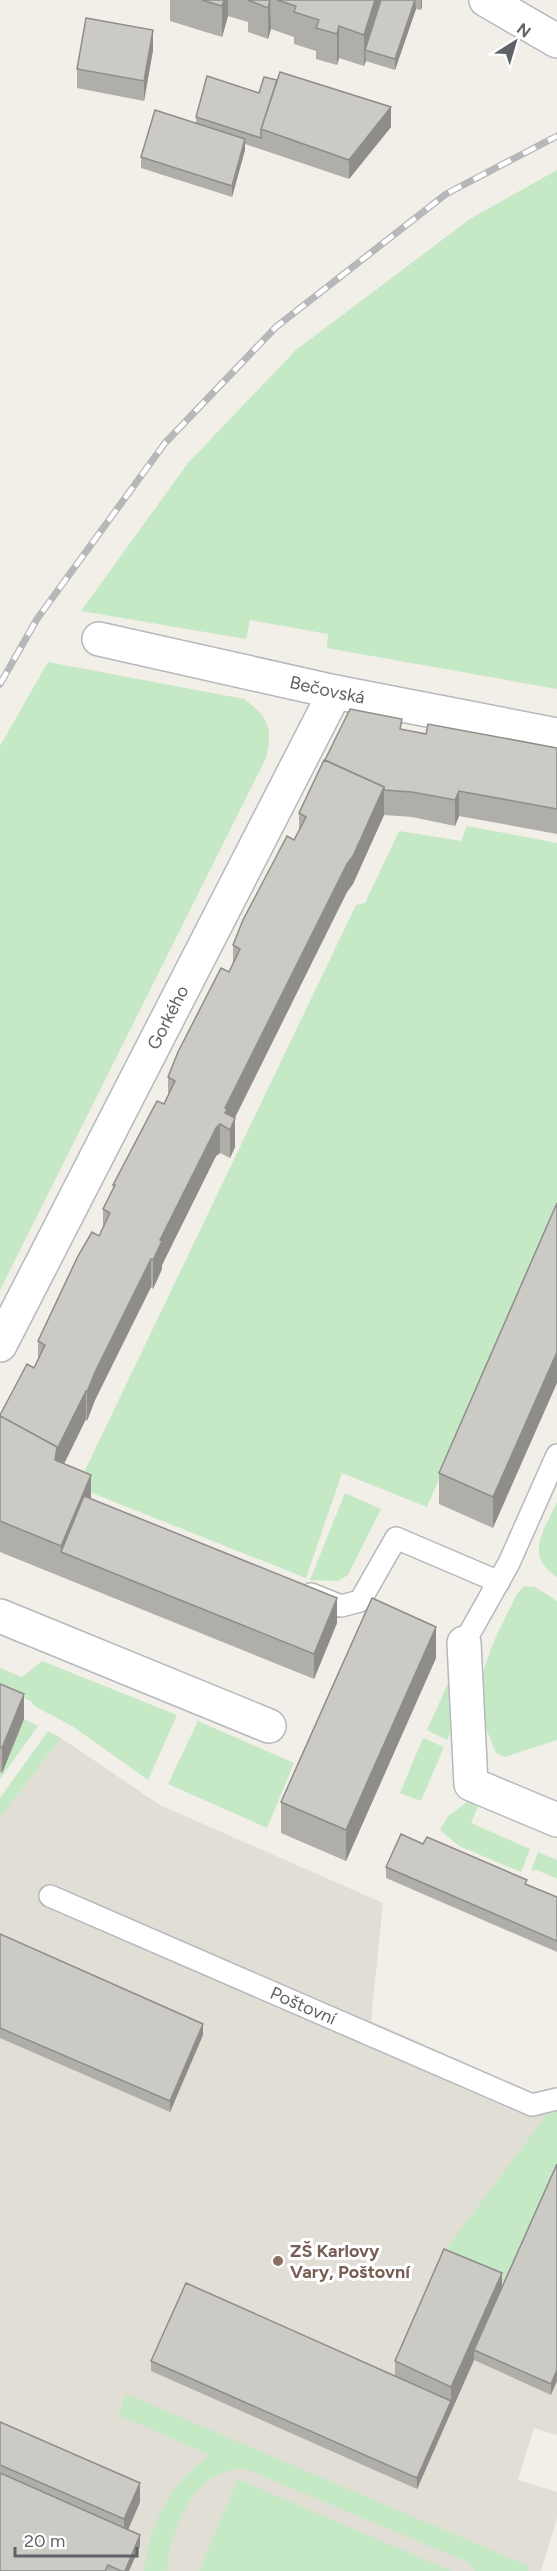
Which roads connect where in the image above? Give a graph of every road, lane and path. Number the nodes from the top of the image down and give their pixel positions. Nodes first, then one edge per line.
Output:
1 (486, 0) edge
2 (557, 41) edge
3 (99, 639) dead end
4 (335, 692) junction
5 (557, 735) edge
6 (0, 1345) edge
7 (557, 1455) edge
8 (499, 1582) junction
9 (291, 1586) edge
10 (0, 1616) edge
11 (464, 1643) joint
12 (269, 1726) dead end
13 (557, 1820) edge
14 (50, 1896) dead end
15 (557, 2099) edge

1 - 2 street
3 - 4 street, Bečovská
4 - 5 street, Bečovská
4 - 6 street, Gorkého
7 - 8 lane
8 - 9 lane
8 - 11 lane
10 - 12 street
11 - 13 street
14 - 15 lane, Poštovní

